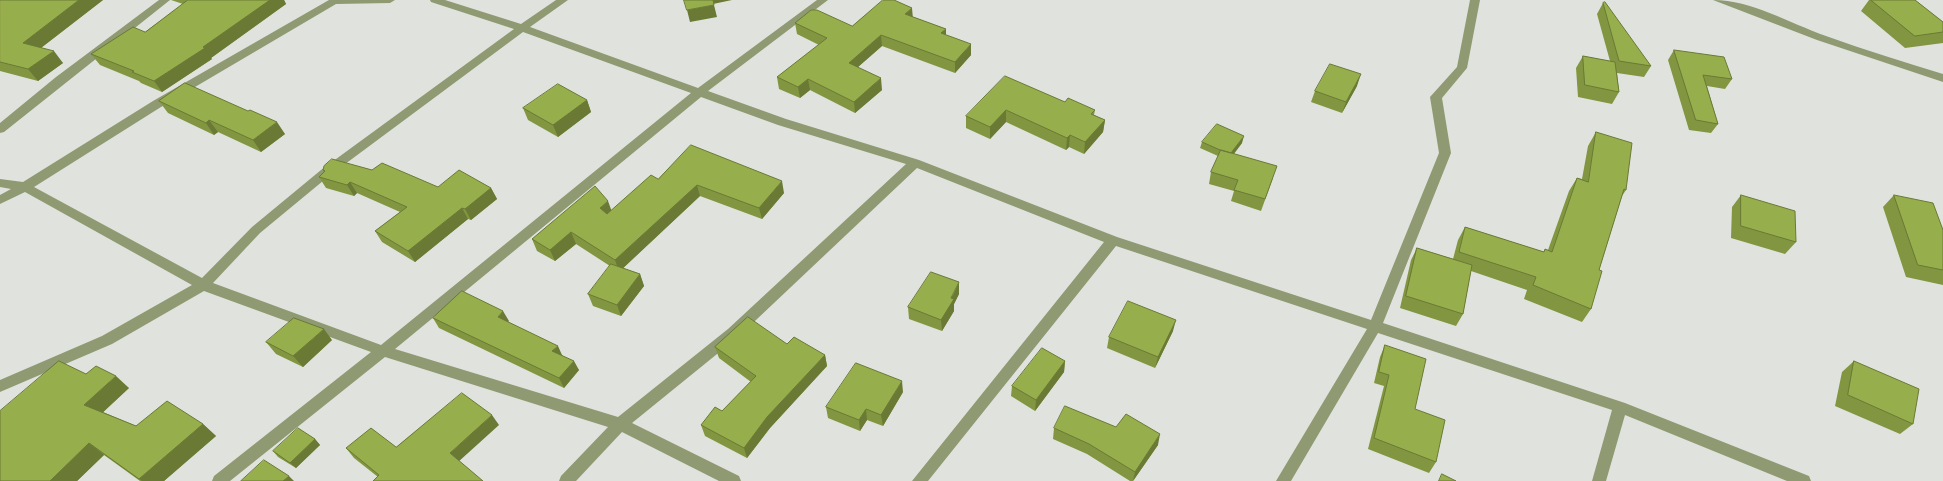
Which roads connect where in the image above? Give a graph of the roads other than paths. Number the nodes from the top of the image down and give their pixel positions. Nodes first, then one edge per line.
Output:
1 (165, 0) edge
2 (390, 0) edge
3 (435, 0) edge
4 (563, 0) edge
5 (822, 0) edge
6 (1475, 0) edge
7 (1718, 0) edge
8 (335, 1) edge
9 (522, 28) junction
10 (1943, 78) edge
11 (699, 92) junction
12 (0, 129) edge
13 (916, 163) junction
14 (0, 183) edge
15 (25, 187) junction
16 (0, 200) edge
17 (1113, 240) junction
18 (203, 285) junction
19 (1374, 327) junction
20 (382, 351) junction
21 (0, 386) edge
22 (1620, 408) junction
23 (620, 424) junction
24 (218, 481) edge
25 (566, 481) edge
26 (734, 481) edge
27 (919, 481) edge
28 (1283, 481) edge
29 (1599, 481) edge
30 (1804, 481) edge

1 - 12 street
2 - 8 street
3 - 9 street
4 - 9 street
5 - 11 street
6 - 19 street
7 - 10 street
8 - 15 street
9 - 11 street
9 - 18 street
11 - 13 street
11 - 20 street
13 - 17 street
13 - 23 street
14 - 15 street
15 - 16 street
15 - 18 street
17 - 19 street
17 - 27 street
18 - 20 street
18 - 21 street
19 - 22 street
19 - 28 street
20 - 23 street
20 - 24 street
22 - 29 street
22 - 30 street
23 - 25 street
23 - 26 street

